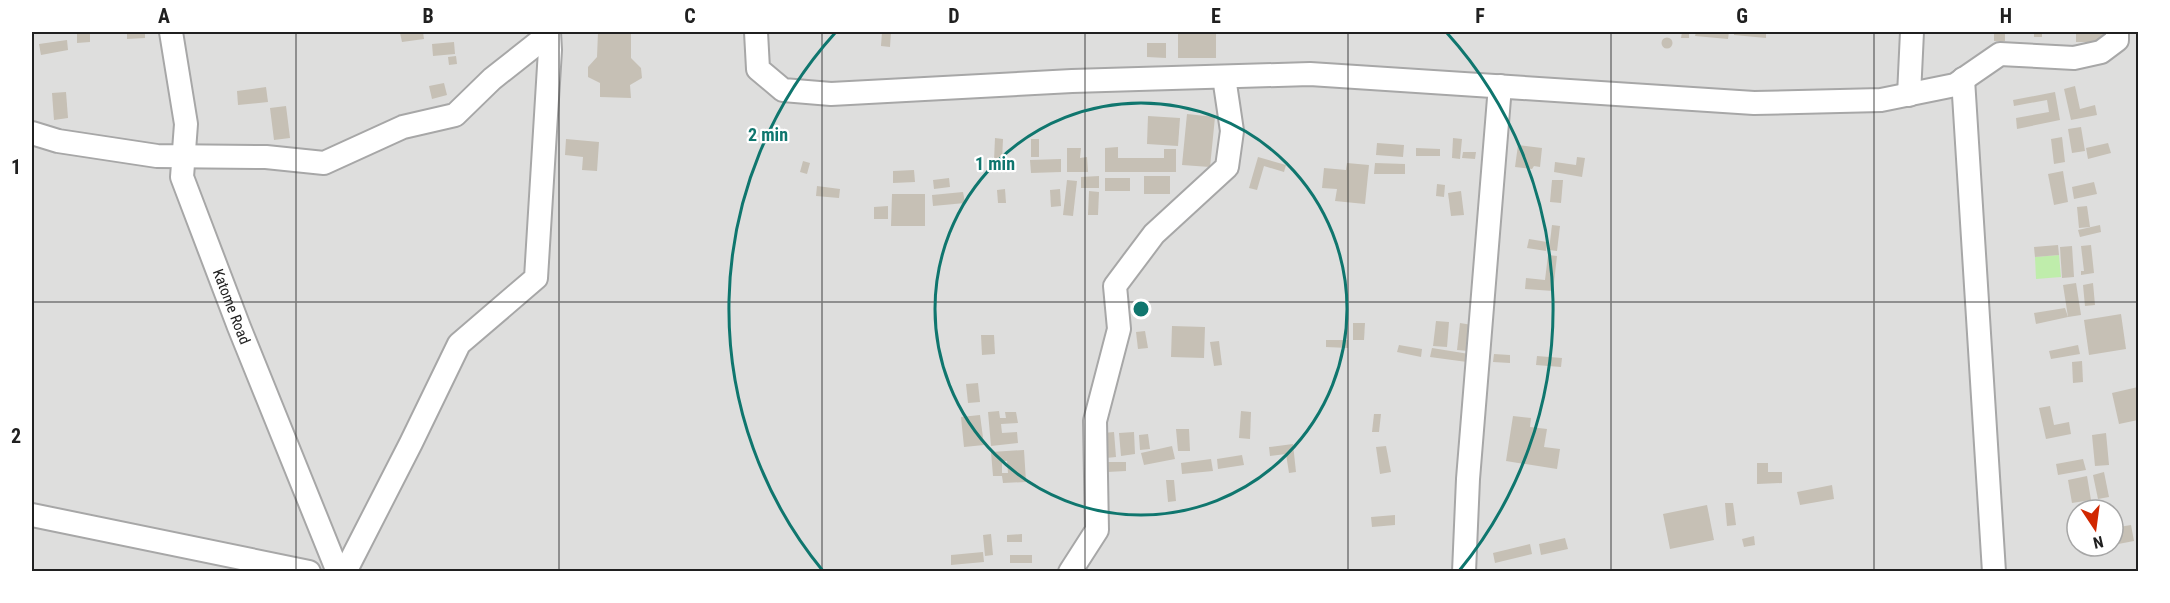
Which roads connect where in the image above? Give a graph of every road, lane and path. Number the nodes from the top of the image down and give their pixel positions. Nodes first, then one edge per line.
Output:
1 (171, 32) edge
2 (756, 32) edge
3 (1912, 32) edge
4 (2117, 32) edge
5 (549, 33) edge
6 (1224, 77) junction
7 (1963, 79) junction
8 (1500, 86) junction
9 (1909, 94) junction
10 (32, 133) edge
11 (183, 157) junction
12 (32, 515) edge
13 (309, 572) edge
14 (338, 572) edge
15 (345, 572) edge
16 (1070, 572) edge
17 (1464, 572) edge
18 (1994, 572) edge

1 - 11 street, Katome Road
2 - 6 street
3 - 9 street
4 - 7 street
5 - 11 street
5 - 15 street
6 - 8 street
6 - 16 street
7 - 9 street
7 - 18 street
8 - 9 street
8 - 17 street
10 - 11 street
11 - 14 street, Katome Road
12 - 13 street

